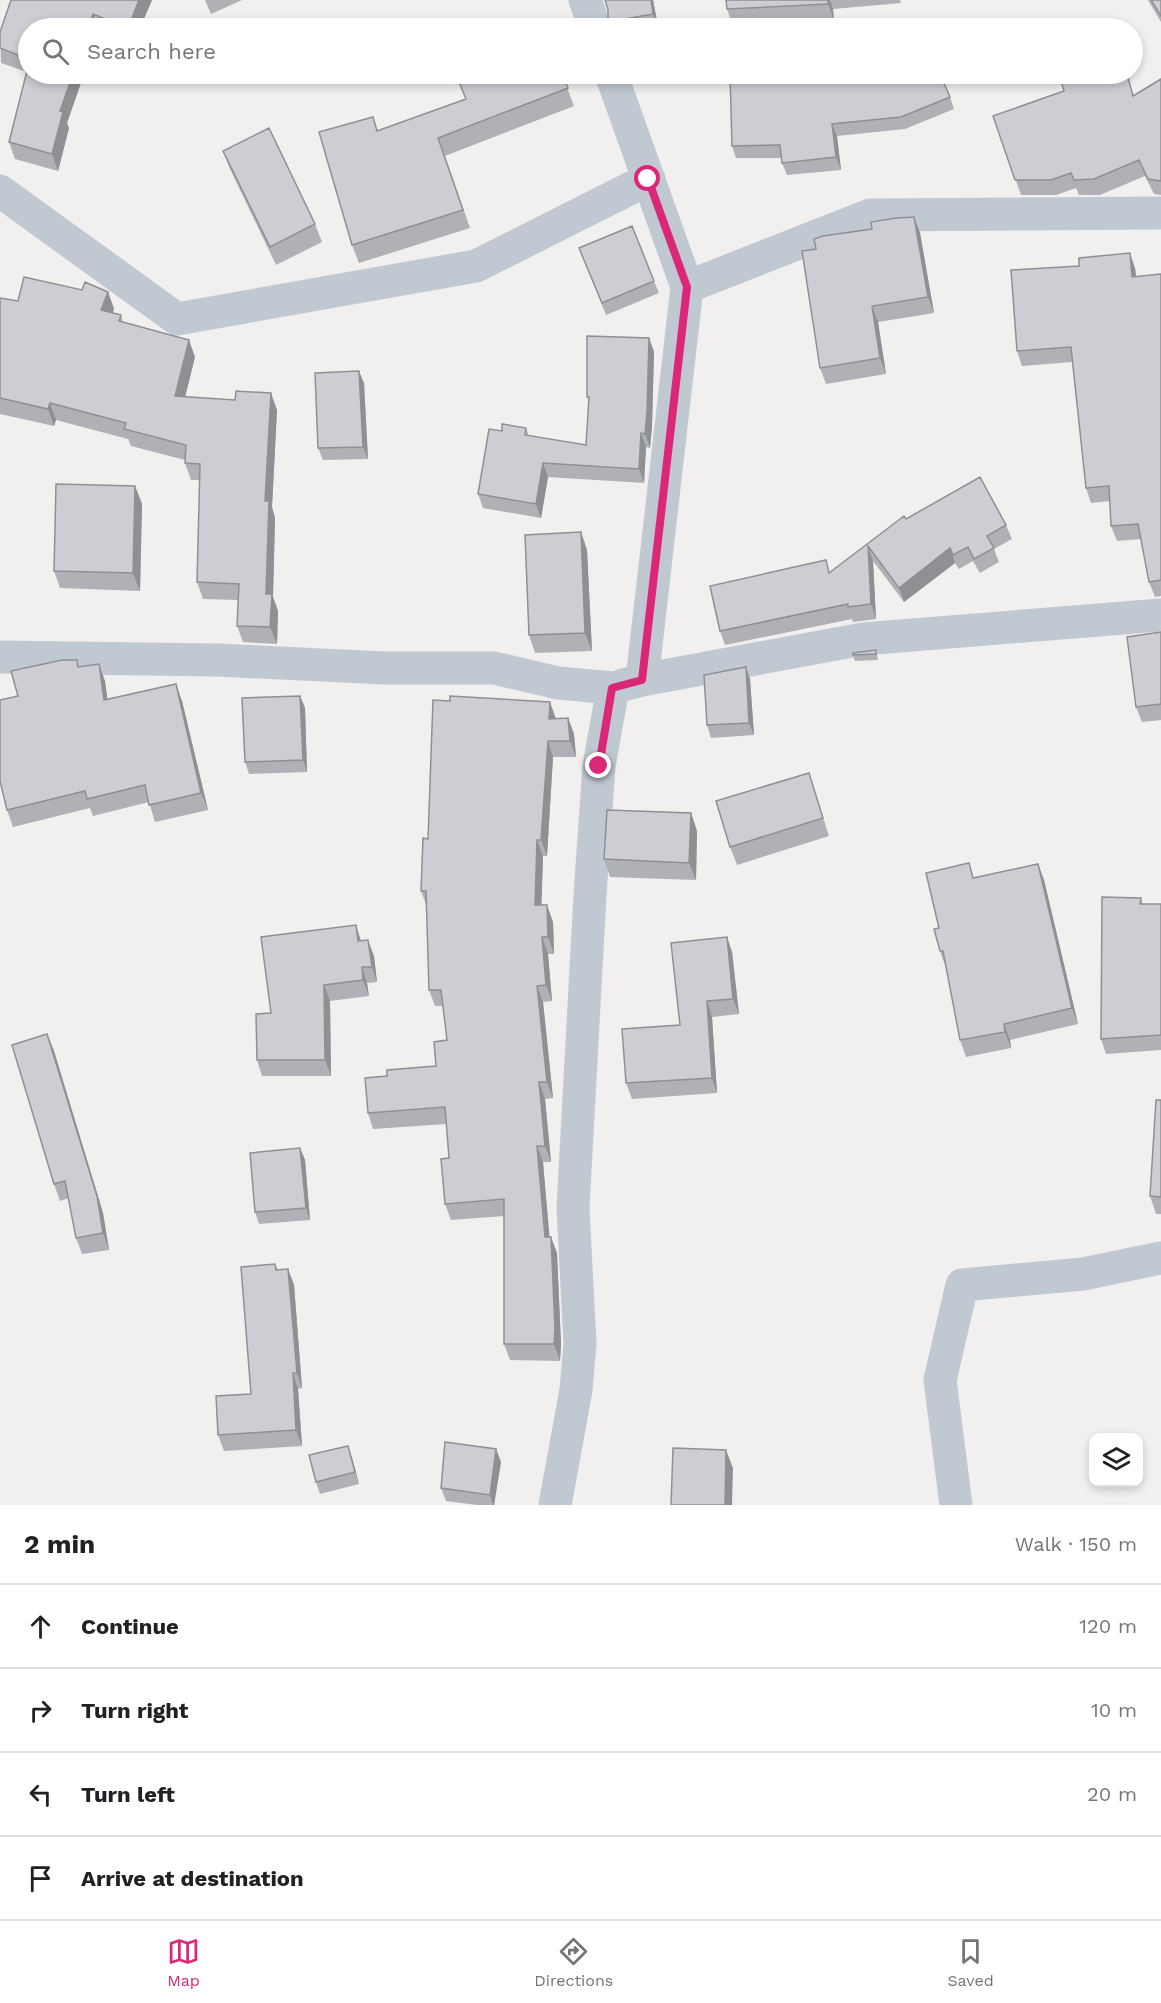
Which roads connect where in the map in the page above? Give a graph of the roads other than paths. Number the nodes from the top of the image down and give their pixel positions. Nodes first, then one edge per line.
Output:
1 (585, 0) edge
2 (591, 18) edge
3 (615, 84) edge
4 (648, 179) junction
5 (0, 191) edge
6 (1161, 213) edge
7 (687, 287) junction
8 (1161, 615) edge
9 (0, 657) edge
10 (627, 684) junction
11 (1161, 1258) edge
12 (555, 1505) edge
13 (956, 1505) edge

1 - 2 street
3 - 4 street
4 - 5 street
4 - 7 street
6 - 7 street
7 - 10 street
8 - 10 street
9 - 10 street
10 - 12 street
11 - 13 street

